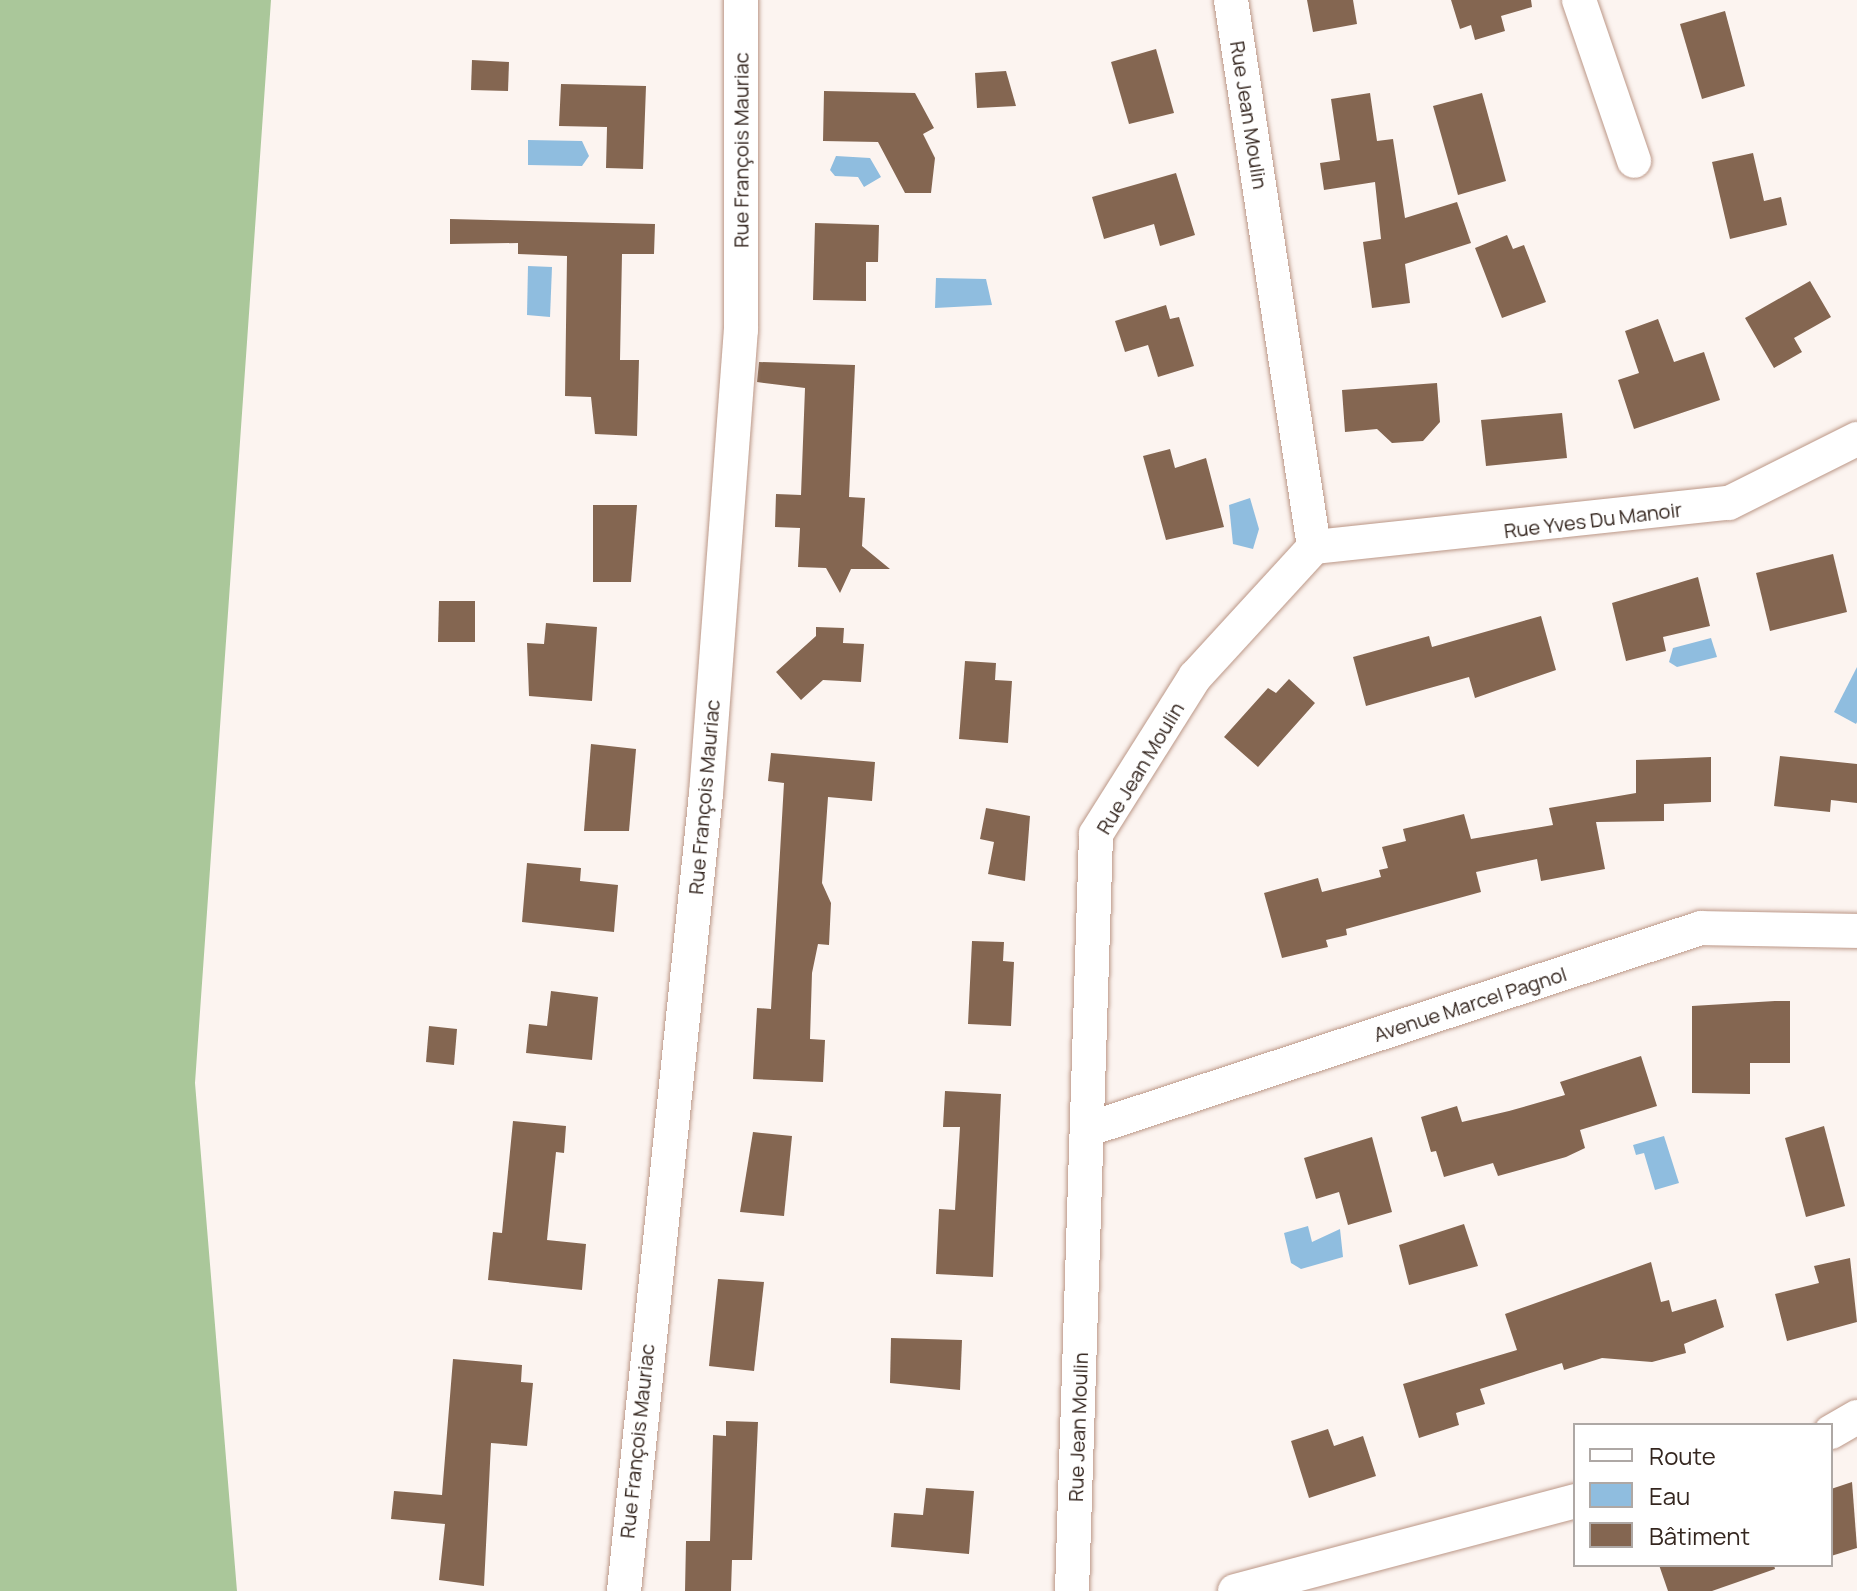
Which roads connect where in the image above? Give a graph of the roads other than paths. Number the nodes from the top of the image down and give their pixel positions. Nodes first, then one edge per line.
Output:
1 (741, 0) edge
2 (1231, 0) edge
3 (1579, 0) edge
4 (1634, 161) dead end
5 (1857, 439) edge
6 (1314, 547) junction
7 (1857, 931) edge
8 (1089, 1129) junction
9 (1857, 1417) edge
10 (1833, 1431) edge
11 (1573, 1502) edge
12 (624, 1591) edge
13 (1072, 1591) edge
14 (1235, 1591) edge

1 - 12 street, Rue François Mauriac
2 - 6 street, Rue Jean Moulin
3 - 4 street
5 - 6 street, Rue Yves Du Manoir
6 - 8 street, Rue Jean Moulin
7 - 8 street, Avenue Marcel Pagnol
8 - 13 street, Rue Jean Moulin
9 - 10 street
11 - 14 street

